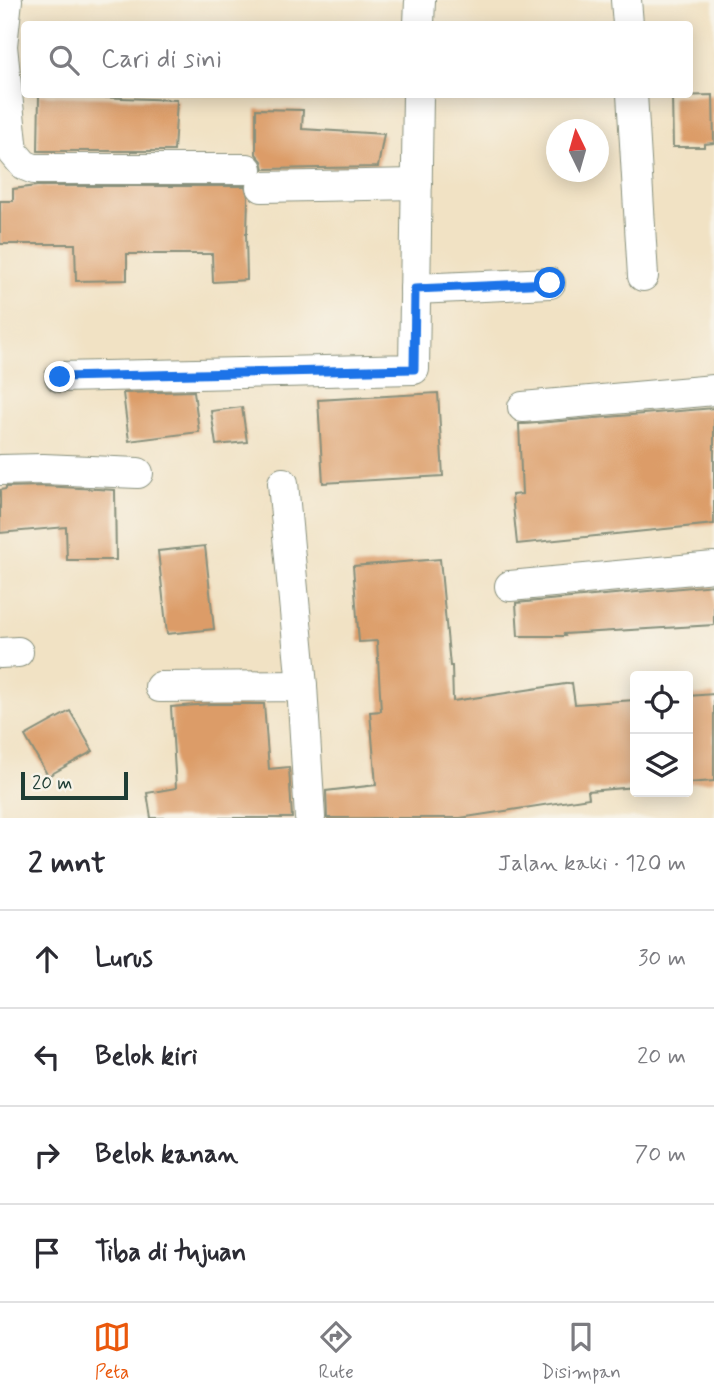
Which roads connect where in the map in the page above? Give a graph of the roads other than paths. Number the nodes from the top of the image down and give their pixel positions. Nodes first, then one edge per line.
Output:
1 (7, 0) edge
2 (420, 0) edge
3 (626, 0) edge
4 (419, 21) edge
5 (628, 21) edge
6 (1, 47) edge
7 (418, 98) edge
8 (632, 98) edge
9 (417, 184) junction
10 (643, 276) dead end
11 (550, 283) dead end
12 (415, 289) junction
13 (60, 377) dead end
14 (714, 390) edge
15 (523, 407) dead end
16 (0, 470) edge
17 (138, 473) dead end
18 (283, 483) dead end
19 (714, 567) edge
20 (510, 586) dead end
21 (302, 686) junction
22 (160, 687) dead end
23 (310, 818) edge

1 - 6 street
2 - 4 street
3 - 5 street
6 - 9 street
7 - 9 street
8 - 10 street
9 - 12 street
11 - 12 street
12 - 13 street
14 - 15 street
16 - 17 street
18 - 21 street
19 - 20 street
21 - 22 street
21 - 23 street

